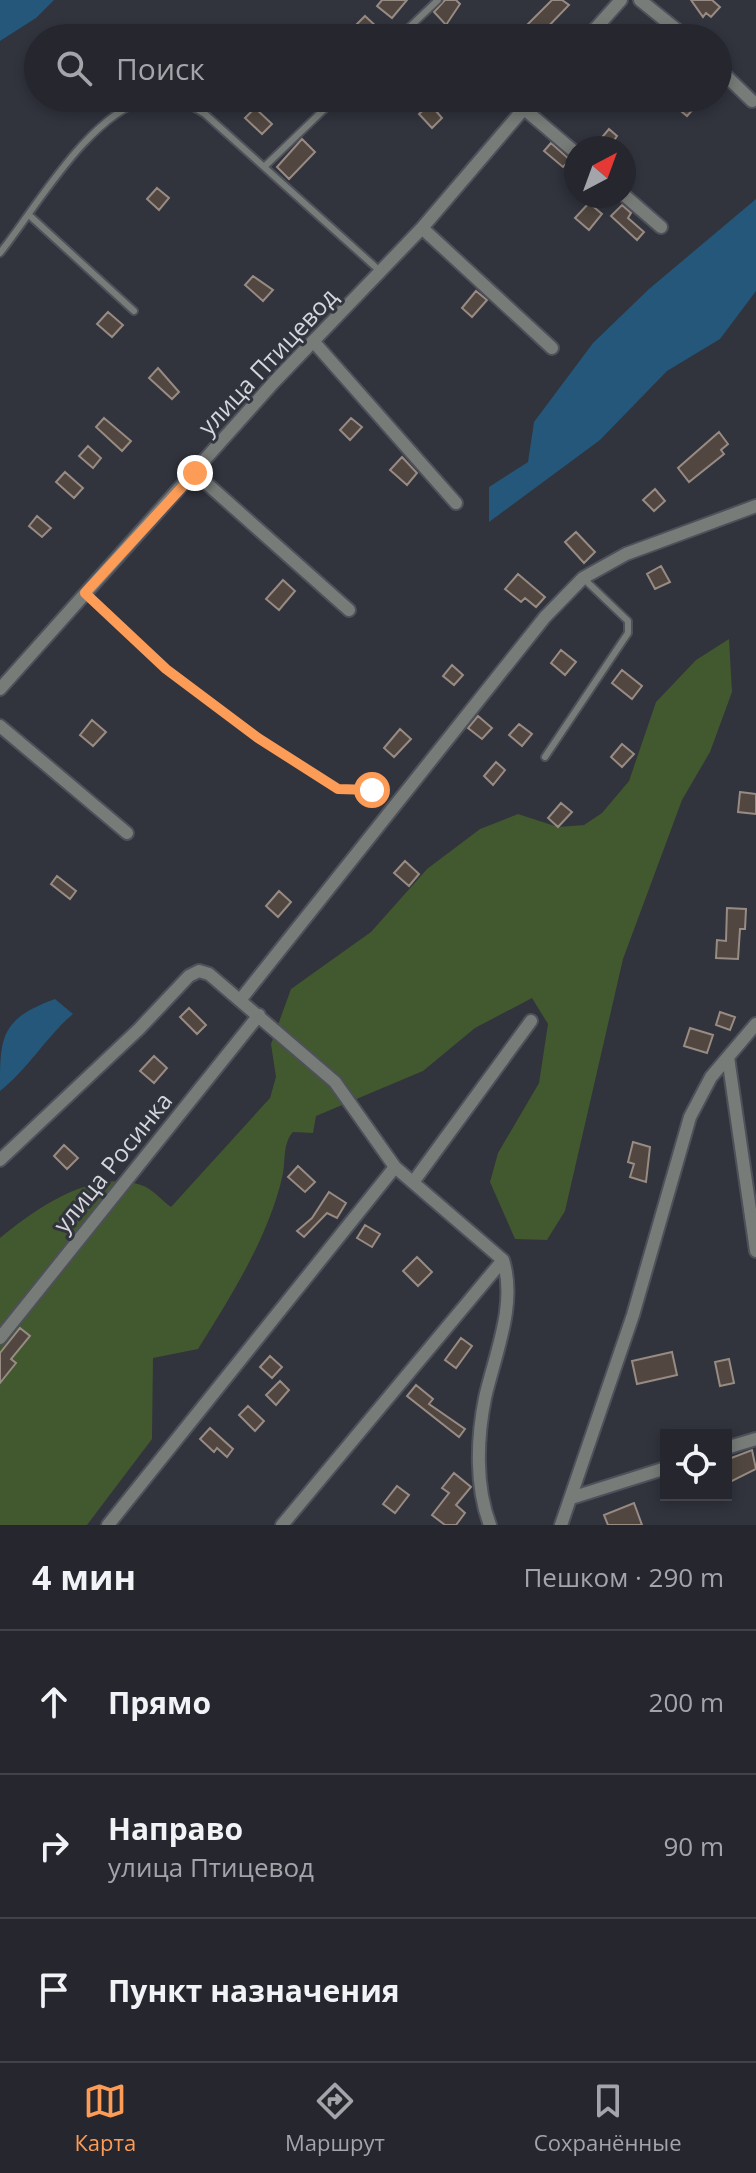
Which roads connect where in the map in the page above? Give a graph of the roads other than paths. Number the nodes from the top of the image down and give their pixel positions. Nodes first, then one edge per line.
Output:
1 (438, 0) edge
2 (621, 0) edge
3 (640, 0) edge
4 (413, 24) edge
5 (600, 24) edge
6 (670, 24) edge
7 (732, 82) edge
8 (754, 103) edge
9 (122, 112) edge
10 (202, 112) edge
11 (321, 112) edge
12 (520, 112) edge
13 (528, 112) edge
14 (564, 143) edge
15 (264, 167) junction
16 (636, 205) edge
17 (29, 215) junction
18 (661, 227) dead end
19 (422, 228) junction
20 (0, 253) edge
21 (381, 272) junction
22 (134, 311) dead end
23 (313, 341) junction
24 (552, 348) dead end
25 (195, 473) junction
26 (456, 503) dead end
27 (756, 506) edge
28 (583, 578) junction
29 (349, 610) dead end
30 (0, 689) edge
31 (0, 726) edge
32 (545, 757) dead end
33 (127, 833) dead end
34 (241, 999) junction
35 (259, 1015) junction
36 (531, 1021) dead end
37 (756, 1024) edge
38 (728, 1057) junction
39 (0, 1160) edge
40 (395, 1167) junction
41 (414, 1181) junction
42 (756, 1251) edge
43 (503, 1260) junction
44 (0, 1338) edge
45 (756, 1439) edge
46 (732, 1446) edge
47 (660, 1470) edge
48 (571, 1498) junction
49 (108, 1525) edge
50 (282, 1525) edge
51 (490, 1525) edge
52 (561, 1525) edge

1 - 4 lane
2 - 5 street
3 - 6 street
7 - 8 street
9 - 17 lane
10 - 15 lane
11 - 15 lane
12 - 19 street, улица Птицевод
13 - 14 street
15 - 21 lane
16 - 18 street
17 - 20 lane
17 - 22 lane
19 - 21 street, улица Птицевод
19 - 24 street
21 - 23 street, улица Птицевод
23 - 25 street, улица Птицевод
23 - 26 street
25 - 29 street
25 - 30 street, улица Птицевод
27 - 28 street
28 - 32 lane
28 - 34 street
31 - 33 street
34 - 35 street
34 - 39 street
35 - 40 street
35 - 44 street, улица Росинка
36 - 41 street
37 - 38 street
38 - 42 street
38 - 48 street
40 - 41 street
40 - 49 street
41 - 43 street
43 - 50 street
43 - 51 street
45 - 46 street
47 - 48 street
48 - 52 street

